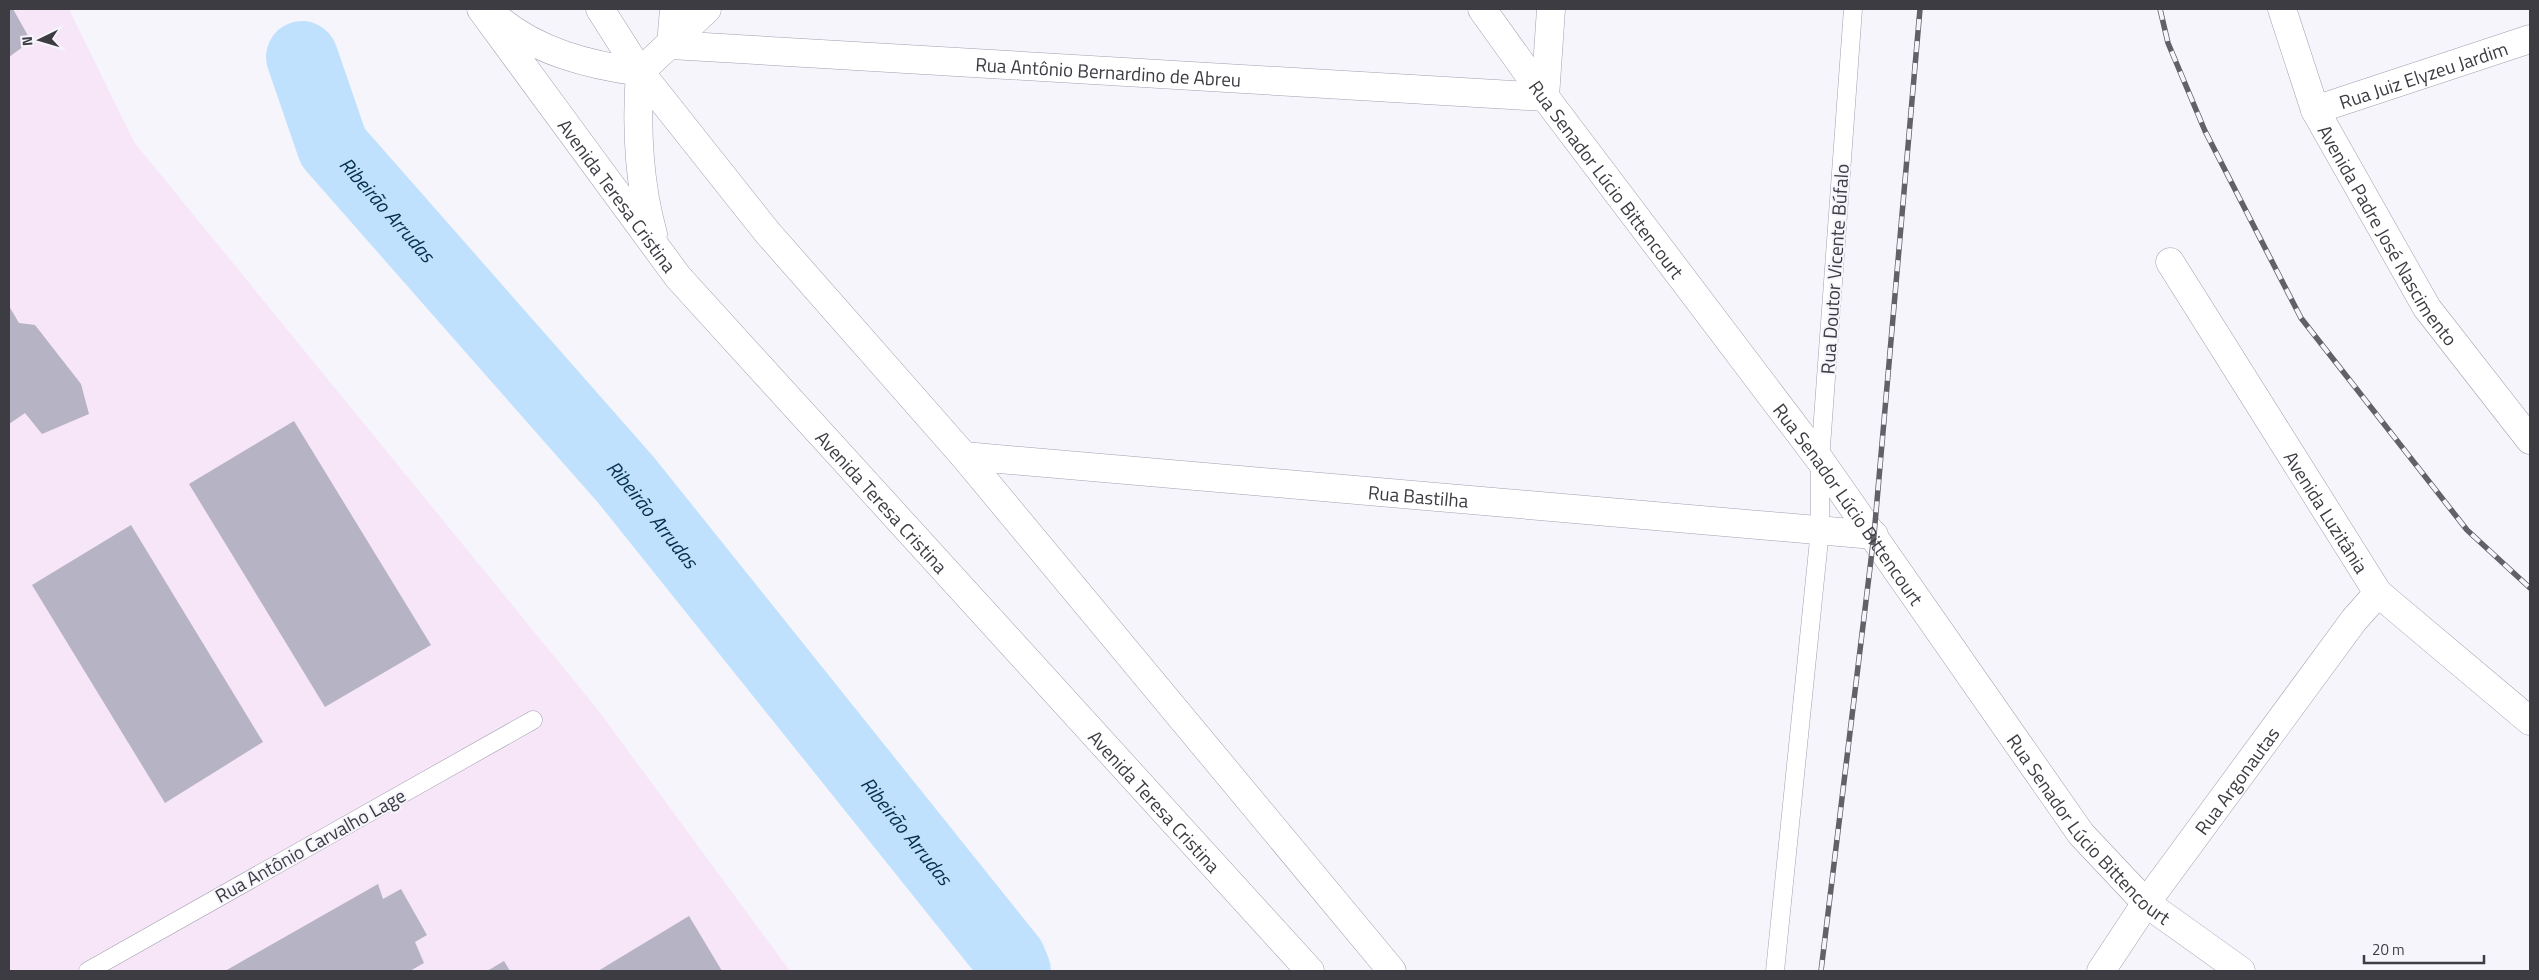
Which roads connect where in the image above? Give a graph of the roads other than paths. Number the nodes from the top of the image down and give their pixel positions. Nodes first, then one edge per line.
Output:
1 (481, 9) edge
2 (486, 9) edge
3 (600, 9) edge
4 (674, 9) edge
5 (707, 9) edge
6 (1482, 9) edge
7 (1551, 9) edge
8 (1853, 9) edge
9 (2282, 9) edge
10 (2530, 39) edge
11 (671, 45) junction
12 (640, 72) junction
13 (1545, 97) junction
14 (2315, 110) junction
15 (657, 246) junction
16 (2170, 262) dead end
17 (2530, 440) edge
18 (964, 456) junction
19 (1820, 460) junction
20 (1820, 530) junction
21 (1874, 535) junction
22 (2378, 593) junction
23 (533, 720) dead end
24 (2530, 721) edge
25 (2146, 903) junction
26 (88, 971) edge
27 (1310, 971) edge
28 (1392, 971) edge
29 (1775, 971) edge
30 (2101, 971) edge
31 (2241, 971) edge

1 - 15 street, Avenida Teresa Cristina
2 - 12 street
3 - 12 street
4 - 11 street
5 - 11 street
6 - 13 street, Rua Senador Lúcio Bittencourt
7 - 13 street
8 - 19 lane, Rua Doutor Vicente Búfalo
9 - 14 street, Avenida Padre José Nascimento
10 - 14 street, Rua Juiz Elyzeu Jardim
11 - 12 street
11 - 13 street, Rua Antônio Bernardino de Abreu
12 - 15 street
12 - 18 street
13 - 19 street, Rua Senador Lúcio Bittencourt
14 - 17 street, Avenida Padre José Nascimento
15 - 27 street, Avenida Teresa Cristina
16 - 22 street, Avenida Luzitânia
18 - 20 street, Rua Bastilha
18 - 28 street
19 - 20 lane, Rua Doutor Vicente Búfalo
19 - 21 street, Rua Senador Lúcio Bittencourt
20 - 21 street, Rua Bastilha
20 - 29 lane, Rua Doutor Vicente Búfalo
21 - 25 street, Rua Senador Lúcio Bittencourt
22 - 24 street, Avenida Luzitânia
22 - 25 street, Rua Argonautas
23 - 26 lane, Rua Antônio Carvalho Lage
25 - 30 street, Rua Argonautas
25 - 31 street, Rua Senador Lúcio Bittencourt

